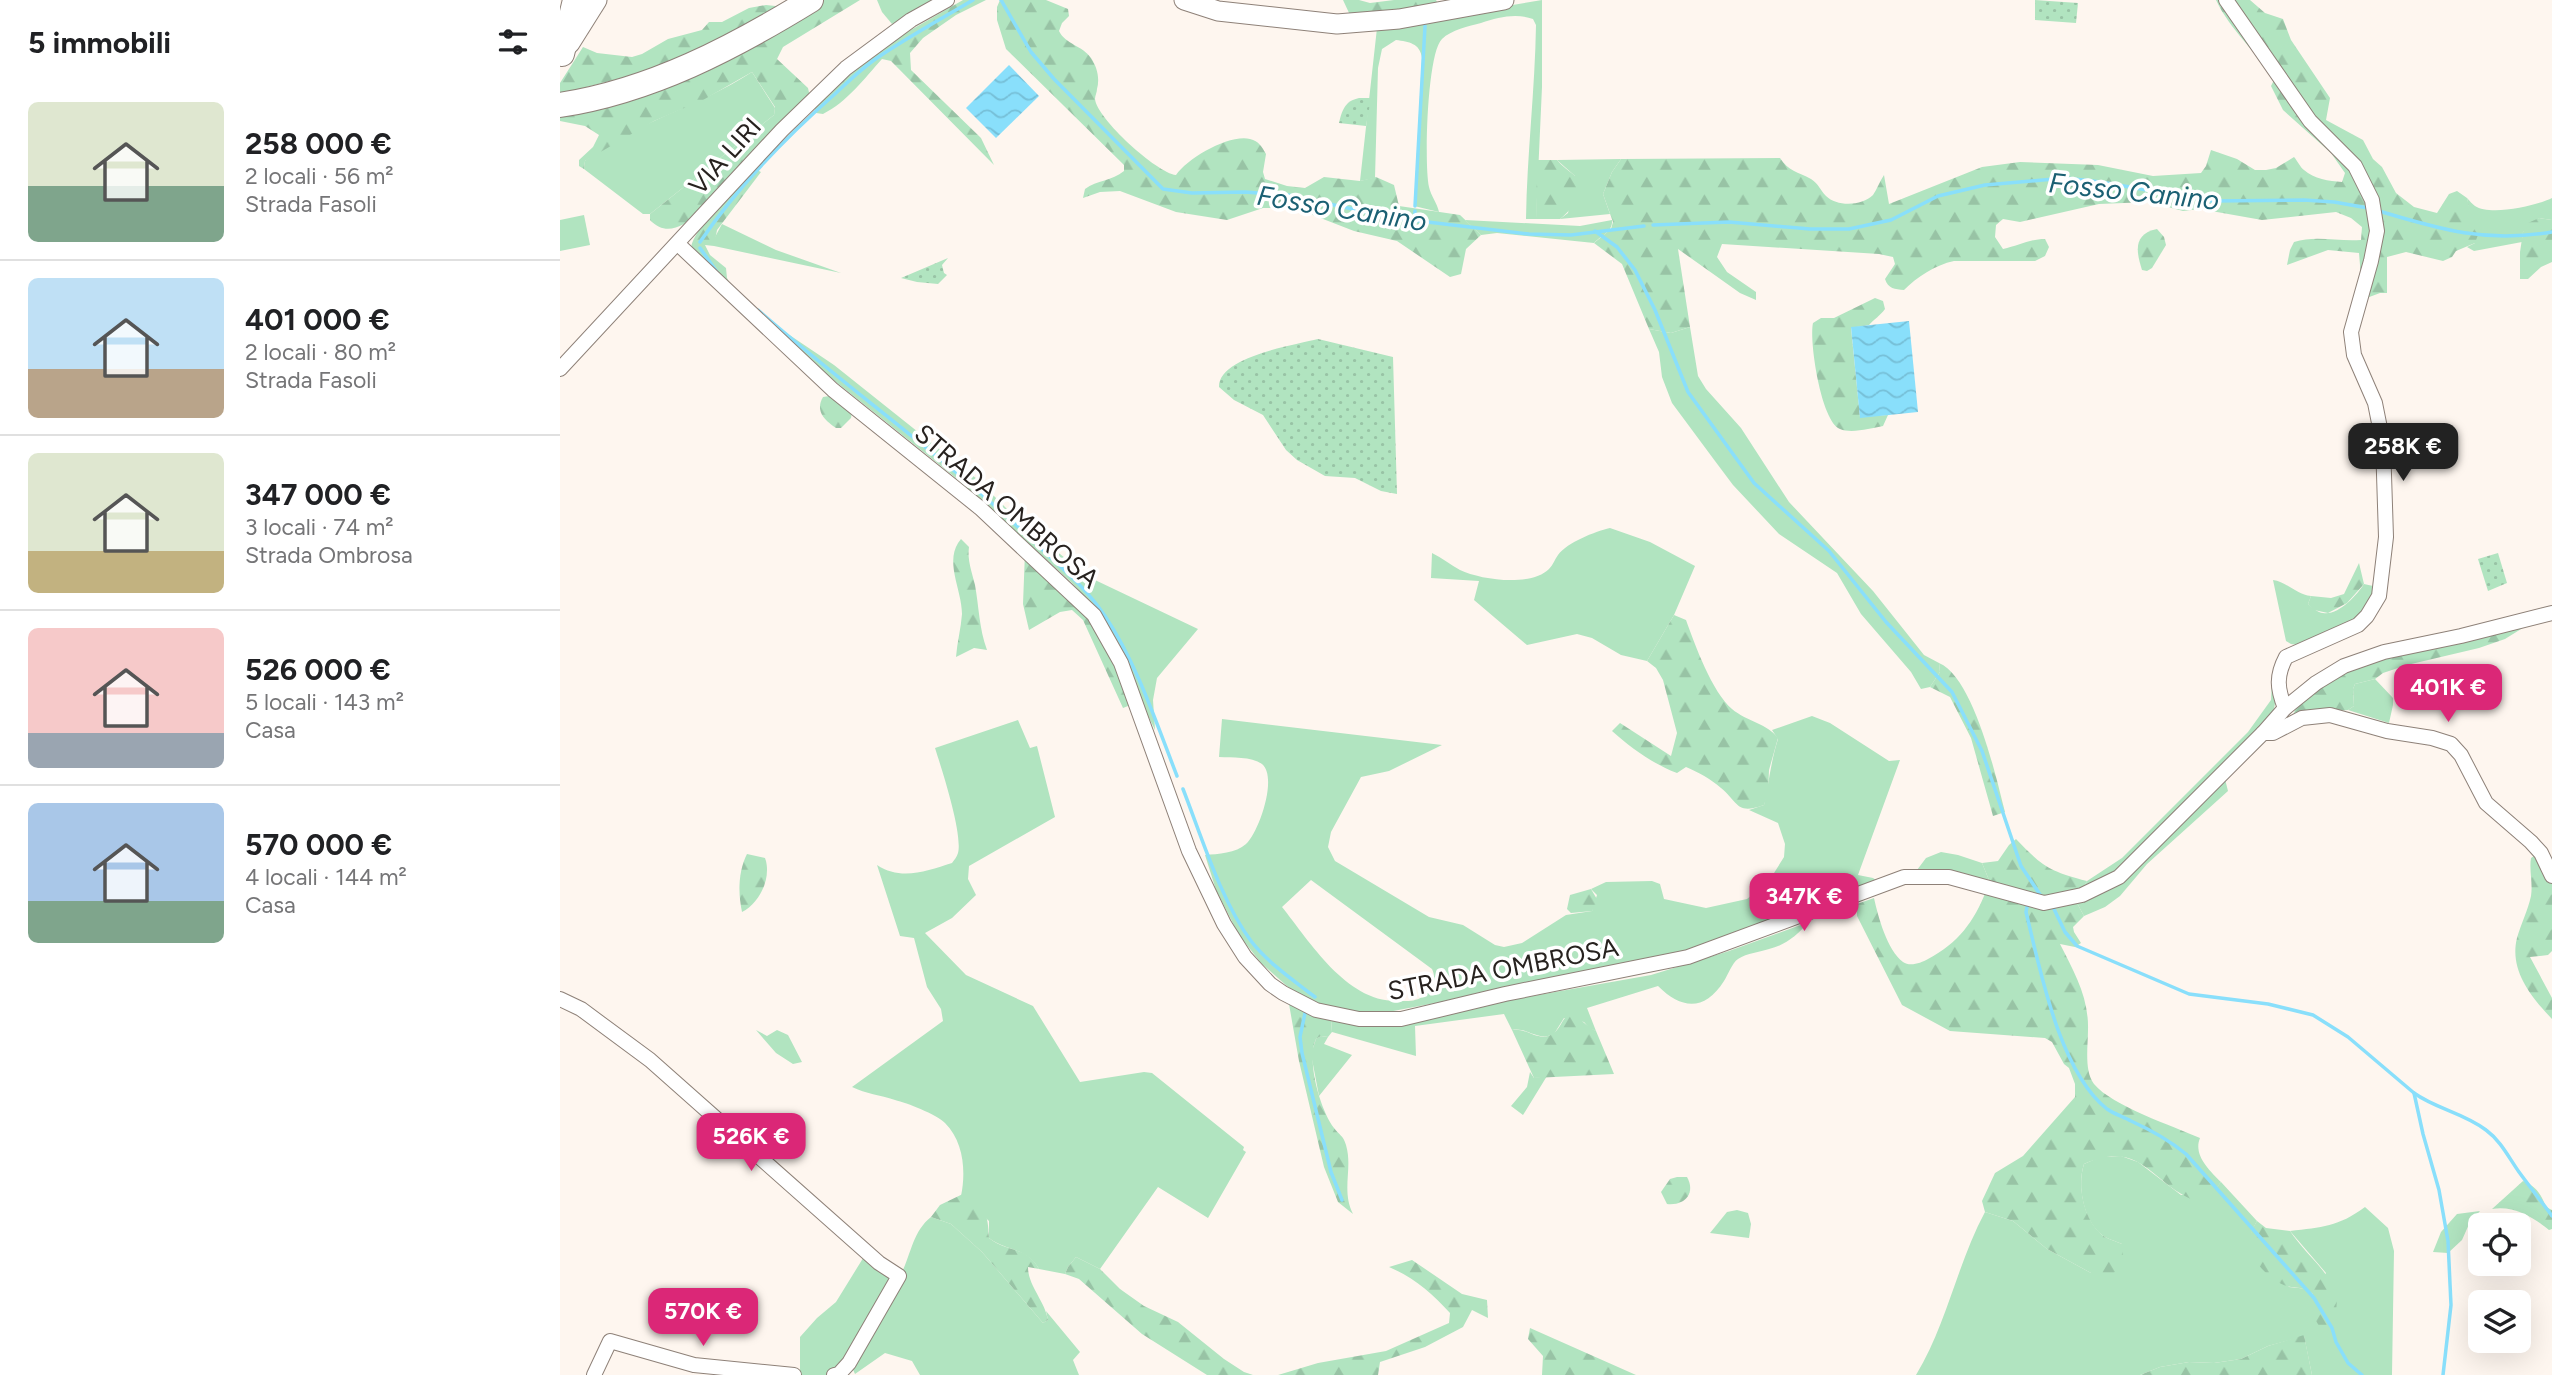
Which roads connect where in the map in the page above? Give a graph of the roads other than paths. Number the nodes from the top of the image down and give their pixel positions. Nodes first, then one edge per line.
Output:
1 (575, 0) edge
2 (596, 0) edge
3 (811, 0) edge
4 (947, 0) edge
5 (1184, 0) edge
6 (1504, 0) edge
7 (2226, 0) edge
8 (561, 55) edge
9 (565, 104) edge
10 (678, 244) junction
11 (560, 369) edge
12 (2552, 613) edge
13 (2285, 708) junction
14 (2263, 733) junction
15 (2552, 876) edge
16 (560, 999) edge
17 (594, 1375) edge
18 (794, 1375) edge
19 (834, 1375) edge

1 - 8 highway
2 - 8 main road
3 - 9 highway
4 - 10 street, VIA LIRI
5 - 6 street
7 - 13 street
10 - 11 street, VIA LIRI
10 - 14 street, STRADA OMBROSA
12 - 13 street, STRADA OMBROSA
13 - 14 street, STRADA OMBROSA
14 - 15 street
16 - 19 street
17 - 18 street

